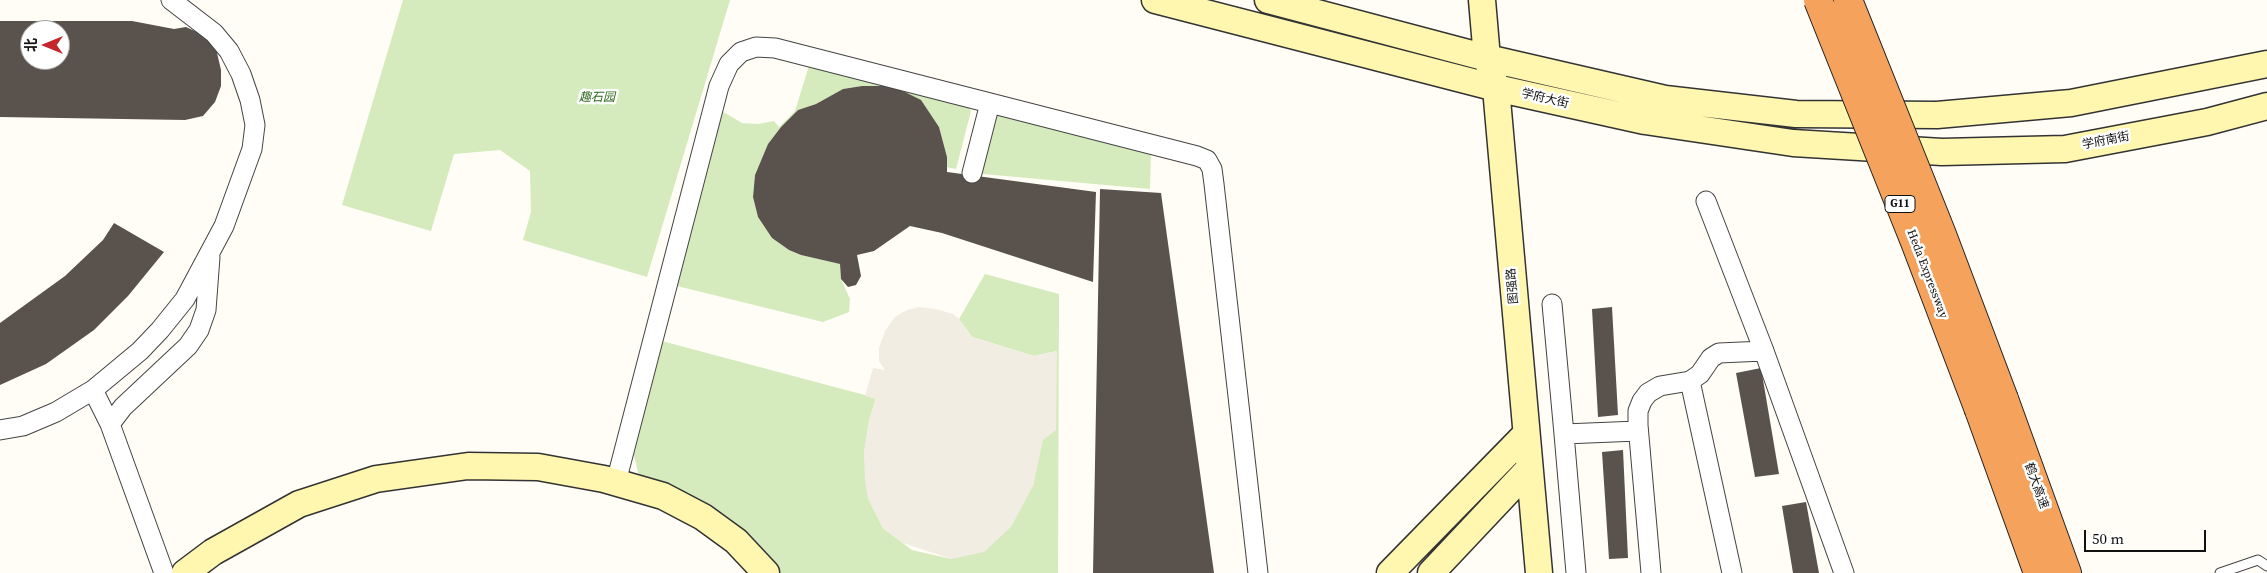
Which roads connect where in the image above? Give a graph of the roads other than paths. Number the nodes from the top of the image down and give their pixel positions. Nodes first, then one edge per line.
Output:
1 (171, 0) edge
2 (1155, 0) edge
3 (1268, 0) edge
4 (1482, 0) edge
5 (1818, 0) edge
6 (1848, 0) edge
7 (1330, 8) edge
8 (1487, 58) junction
9 (2267, 64) edge
10 (1496, 88) junction
11 (990, 103) junction
12 (2267, 106) edge
13 (1942, 152) joint
14 (972, 172) dead end
15 (1706, 201) dead end
16 (211, 251) junction
17 (1552, 304) dead end
18 (1764, 351) junction
19 (1690, 381) junction
20 (93, 390) junction
21 (110, 424) junction
22 (0, 430) edge
23 (1638, 431) junction
24 (1526, 434) junction
25 (1564, 434) junction
26 (1530, 469) junction
27 (616, 482) junction
28 (2267, 566) edge
29 (164, 573) edge
30 (185, 573) edge
31 (766, 573) edge
32 (1258, 573) edge
33 (1390, 573) edge
34 (1431, 573) edge
35 (1539, 573) edge
36 (1576, 573) edge
37 (1652, 573) edge
38 (1732, 573) edge
39 (1844, 573) edge
40 (2038, 573) edge
41 (2067, 573) edge
42 (2220, 573) edge

1 - 16 street
2 - 10 main road, 学府大街
3 - 7 main road
4 - 8 main road, 图强路
5 - 40 highway, Heda Expressway / G11, bridge
6 - 41 highway, 鹤大高速 / G11, bridge
7 - 8 main road
8 - 9 main road
8 - 10 main road, 图强路
10 - 13 main road, 学府大街
10 - 24 main road, 图强路
11 - 14 street
11 - 27 street
11 - 32 street
12 - 13 main road, 学府南街
15 - 18 street
16 - 20 street
16 - 21 street
17 - 25 street
18 - 19 street
18 - 39 street
19 - 23 street
19 - 38 street
20 - 21 street
20 - 22 street
21 - 29 street
23 - 25 street
23 - 37 street
24 - 26 main road, 图强路
24 - 33 main road
25 - 36 street
26 - 34 main road
26 - 35 main road, 图强路
27 - 30 main road
27 - 31 main road
28 - 42 lane

